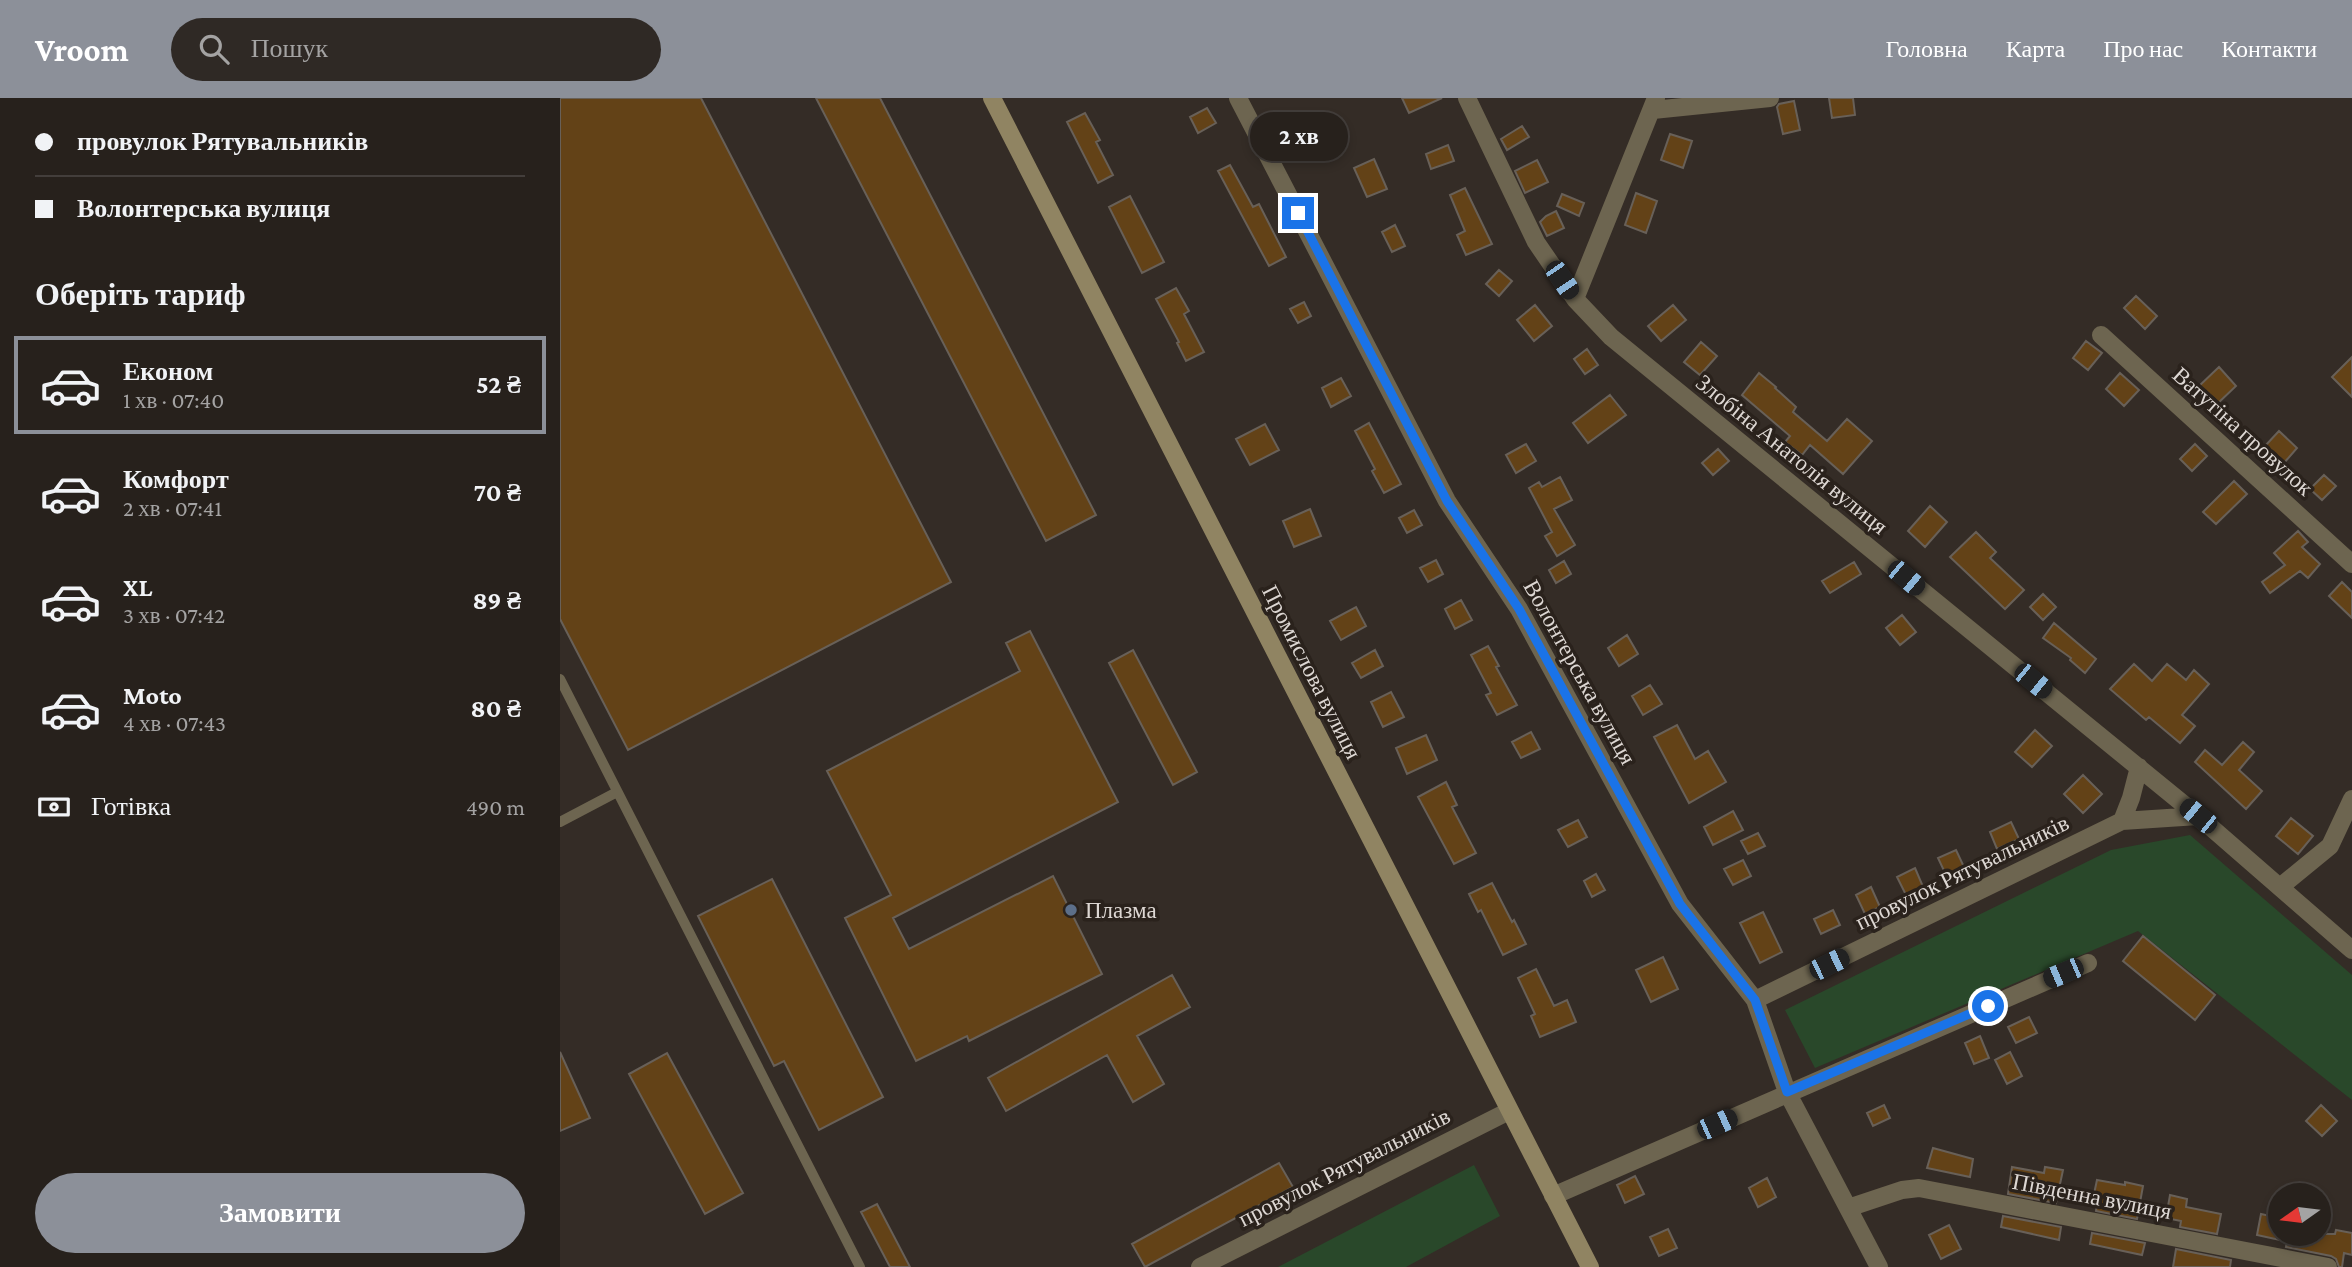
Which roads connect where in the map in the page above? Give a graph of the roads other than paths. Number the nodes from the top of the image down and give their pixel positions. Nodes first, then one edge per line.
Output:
1 (992, 98) edge
2 (1238, 98) edge
3 (1467, 98) edge
4 (1770, 98) edge
5 (1655, 104) edge
6 (1575, 299) junction
7 (2101, 335) dead end
8 (2352, 564) edge
9 (560, 680) edge
10 (2139, 767) junction
11 (617, 792) junction
12 (2352, 799) edge
13 (2198, 816) junction
14 (2122, 821) junction
15 (560, 822) edge
16 (2280, 887) junction
17 (2352, 950) edge
18 (2088, 963) dead end
19 (1755, 1000) junction
20 (1787, 1092) junction
21 (1509, 1111) junction
22 (1553, 1196) junction
23 (1848, 1208) junction
24 (860, 1267) edge
25 (1200, 1267) edge
26 (1590, 1267) edge
27 (1879, 1267) edge
28 (2328, 1267) edge

1 - 21 street, Промислова вулиця
2 - 19 street, Волонтерська вулиця
3 - 6 street, Злобіна Анатолія вулиця
4 - 5 street
5 - 6 street
6 - 10 street, Злобіна Анатолія вулиця
7 - 8 street, Ватутіна провулок
9 - 11 lane
10 - 13 street, Злобіна Анатолія вулиця
10 - 14 street
11 - 15 lane
11 - 24 lane
12 - 16 street
13 - 14 street, провулок Рятувальників
13 - 16 street, Злобіна Анатолія вулиця
14 - 19 street, провулок Рятувальників
16 - 17 street, Злобіна Анатолія вулиця
18 - 20 street
19 - 20 street, Волонтерська вулиця
20 - 22 street
20 - 23 street, Волонтерська вулиця
21 - 22 street, Промислова вулиця
21 - 25 street, провулок Рятувальників
22 - 26 street, Промислова вулиця
23 - 27 street, Волонтерська вулиця
23 - 28 street, Південна вулиця

